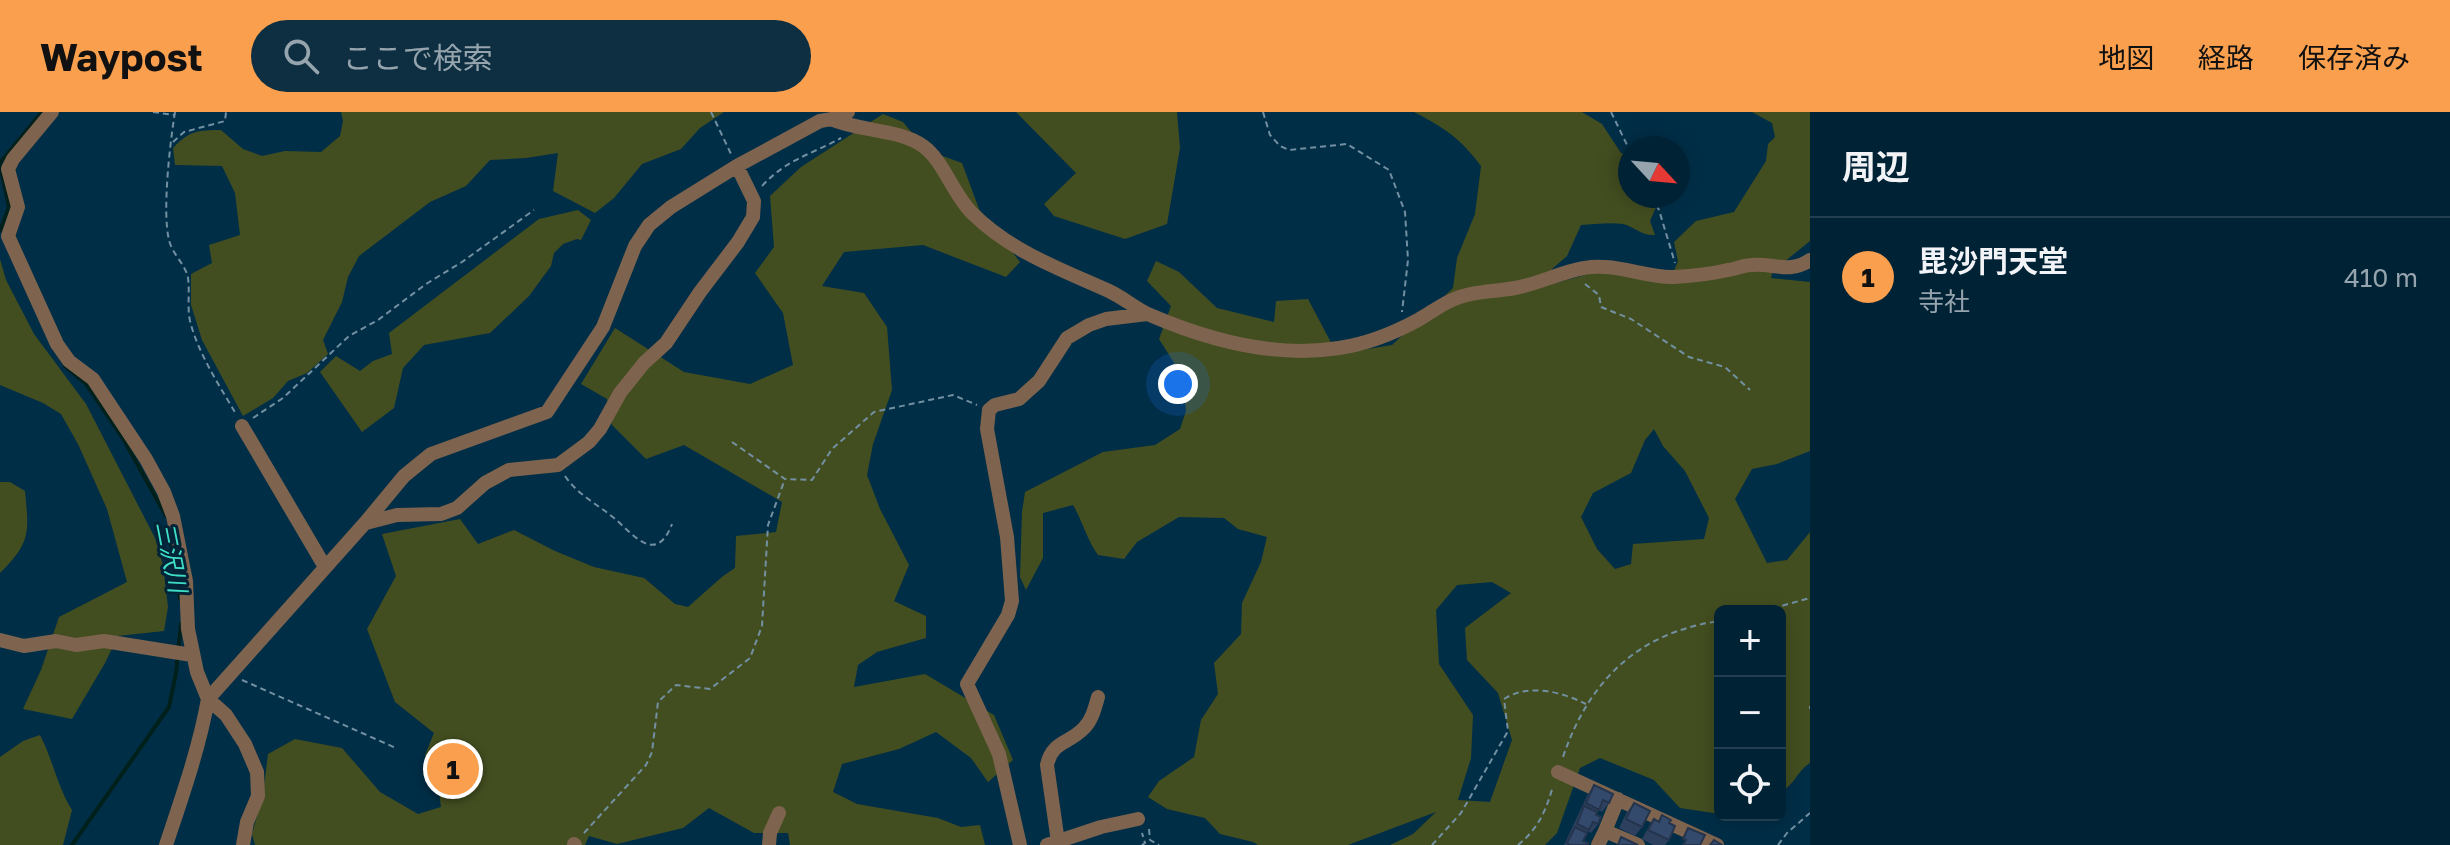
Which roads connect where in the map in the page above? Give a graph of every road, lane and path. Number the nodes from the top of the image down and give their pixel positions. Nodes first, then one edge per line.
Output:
1 (52, 112) edge
2 (153, 112) edge
3 (226, 112) edge
4 (711, 112) edge
5 (848, 112) edge
6 (1263, 112) edge
7 (1611, 112) edge
8 (175, 114) edge
9 (831, 119) junction
10 (857, 126) junction
11 (1623, 136) edge
12 (171, 145) junction
13 (737, 166) junction
14 (754, 201) junction
15 (1658, 208) edge
16 (534, 210) dead end
17 (1810, 260) edge
18 (1570, 272) junction
19 (1679, 276) junction
20 (1147, 314) junction
21 (1400, 330) junction
22 (1750, 390) dead end
23 (989, 410) junction
24 (242, 426) junction
25 (732, 442) dead end
26 (558, 465) junction
27 (785, 479) junction
28 (365, 523) junction
29 (672, 524) dead end
30 (325, 567) junction
31 (1810, 598) edge
32 (1785, 605) edge
33 (1714, 622) edge
34 (0, 640) edge
35 (192, 655) junction
36 (230, 674) junction
37 (1098, 697) dead end
38 (208, 699) junction
39 (1587, 704) junction
40 (396, 748) dead end
41 (1558, 772) junction
42 (1618, 799) junction
43 (779, 813) dead end
44 (1810, 813) edge
45 (1138, 819) joint
46 (1605, 831) junction
47 (1052, 843) edge
48 (575, 844) edge
49 (166, 845) edge
50 (243, 845) edge
51 (769, 845) edge
52 (1020, 845) edge
53 (1159, 845) edge
54 (1432, 845) edge
55 (1518, 845) edge
56 (1598, 845) edge
57 (1638, 845) edge
58 (1717, 845) edge
59 (1778, 845) edge

1 - 35 street
2 - 8 path
3 - 12 path
4 - 13 path
5 - 9 street
6 - 21 path
7 - 11 path
8 - 12 path
9 - 10 street
9 - 13 street
10 - 14 path
10 - 20 street
12 - 24 path
13 - 14 street
13 - 28 street
14 - 26 street
15 - 19 path
16 - 24 path
17 - 19 street
18 - 19 street
18 - 21 street
18 - 22 path
20 - 21 street
20 - 23 street
23 - 27 path
23 - 52 street
24 - 30 street
25 - 27 path
26 - 28 street
26 - 29 path
27 - 48 path
28 - 30 street
30 - 36 street
31 - 32 path
33 - 39 path
34 - 35 street
35 - 38 street
36 - 38 street
36 - 40 path
37 - 47 street
38 - 49 street
38 - 50 street
39 - 41 path
39 - 54 path
41 - 42 street
41 - 55 path
42 - 46 street
42 - 58 street
43 - 51 street
44 - 59 path
45 - 47 street
45 - 53 path
46 - 56 street
46 - 57 street

